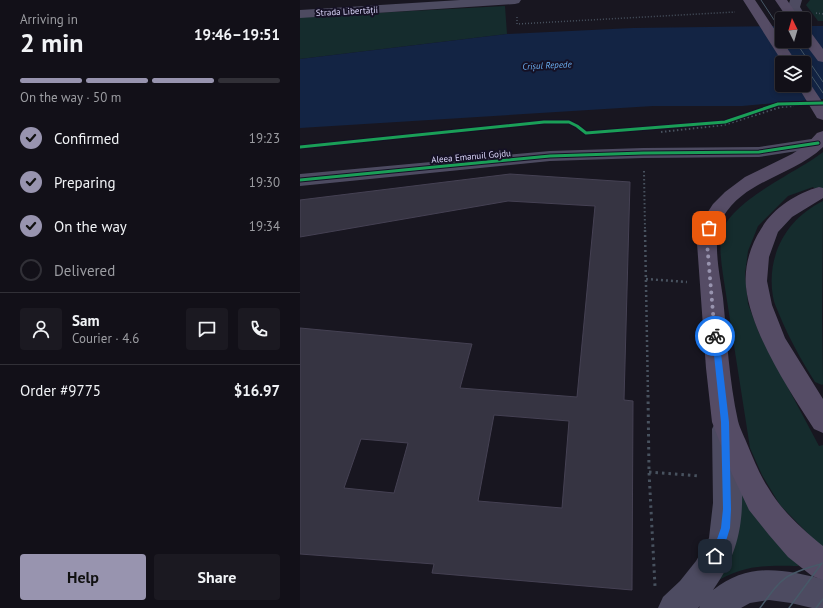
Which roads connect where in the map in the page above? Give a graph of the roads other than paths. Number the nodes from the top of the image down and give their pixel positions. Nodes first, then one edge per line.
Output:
1 (515, 0) edge
2 (520, 0) edge
3 (781, 0) edge
4 (796, 0) edge
5 (750, 3) edge
6 (789, 12) edge
7 (797, 12) edge
8 (518, 13) road end
9 (300, 14) edge
10 (811, 42) edge
11 (785, 56) edge
12 (823, 58) edge
13 (809, 92) edge
14 (822, 112) edge
15 (820, 139) edge
16 (300, 180) edge
17 (818, 193) dead end
18 (823, 421) edge
19 (725, 422) junction
20 (823, 565) edge
21 (823, 595) edge
22 (664, 600) edge
23 (715, 608) edge

1 - 9 street, Strada Libertății
2 - 8 street
3 - 6 main road
4 - 7 street
5 - 11 main road
10 - 12 main road
13 - 14 main road
15 - 16 street, Aleea Emanuil Gojdu
15 - 19 main road
17 - 18 main road
19 - 20 main road
19 - 22 street
21 - 23 street

